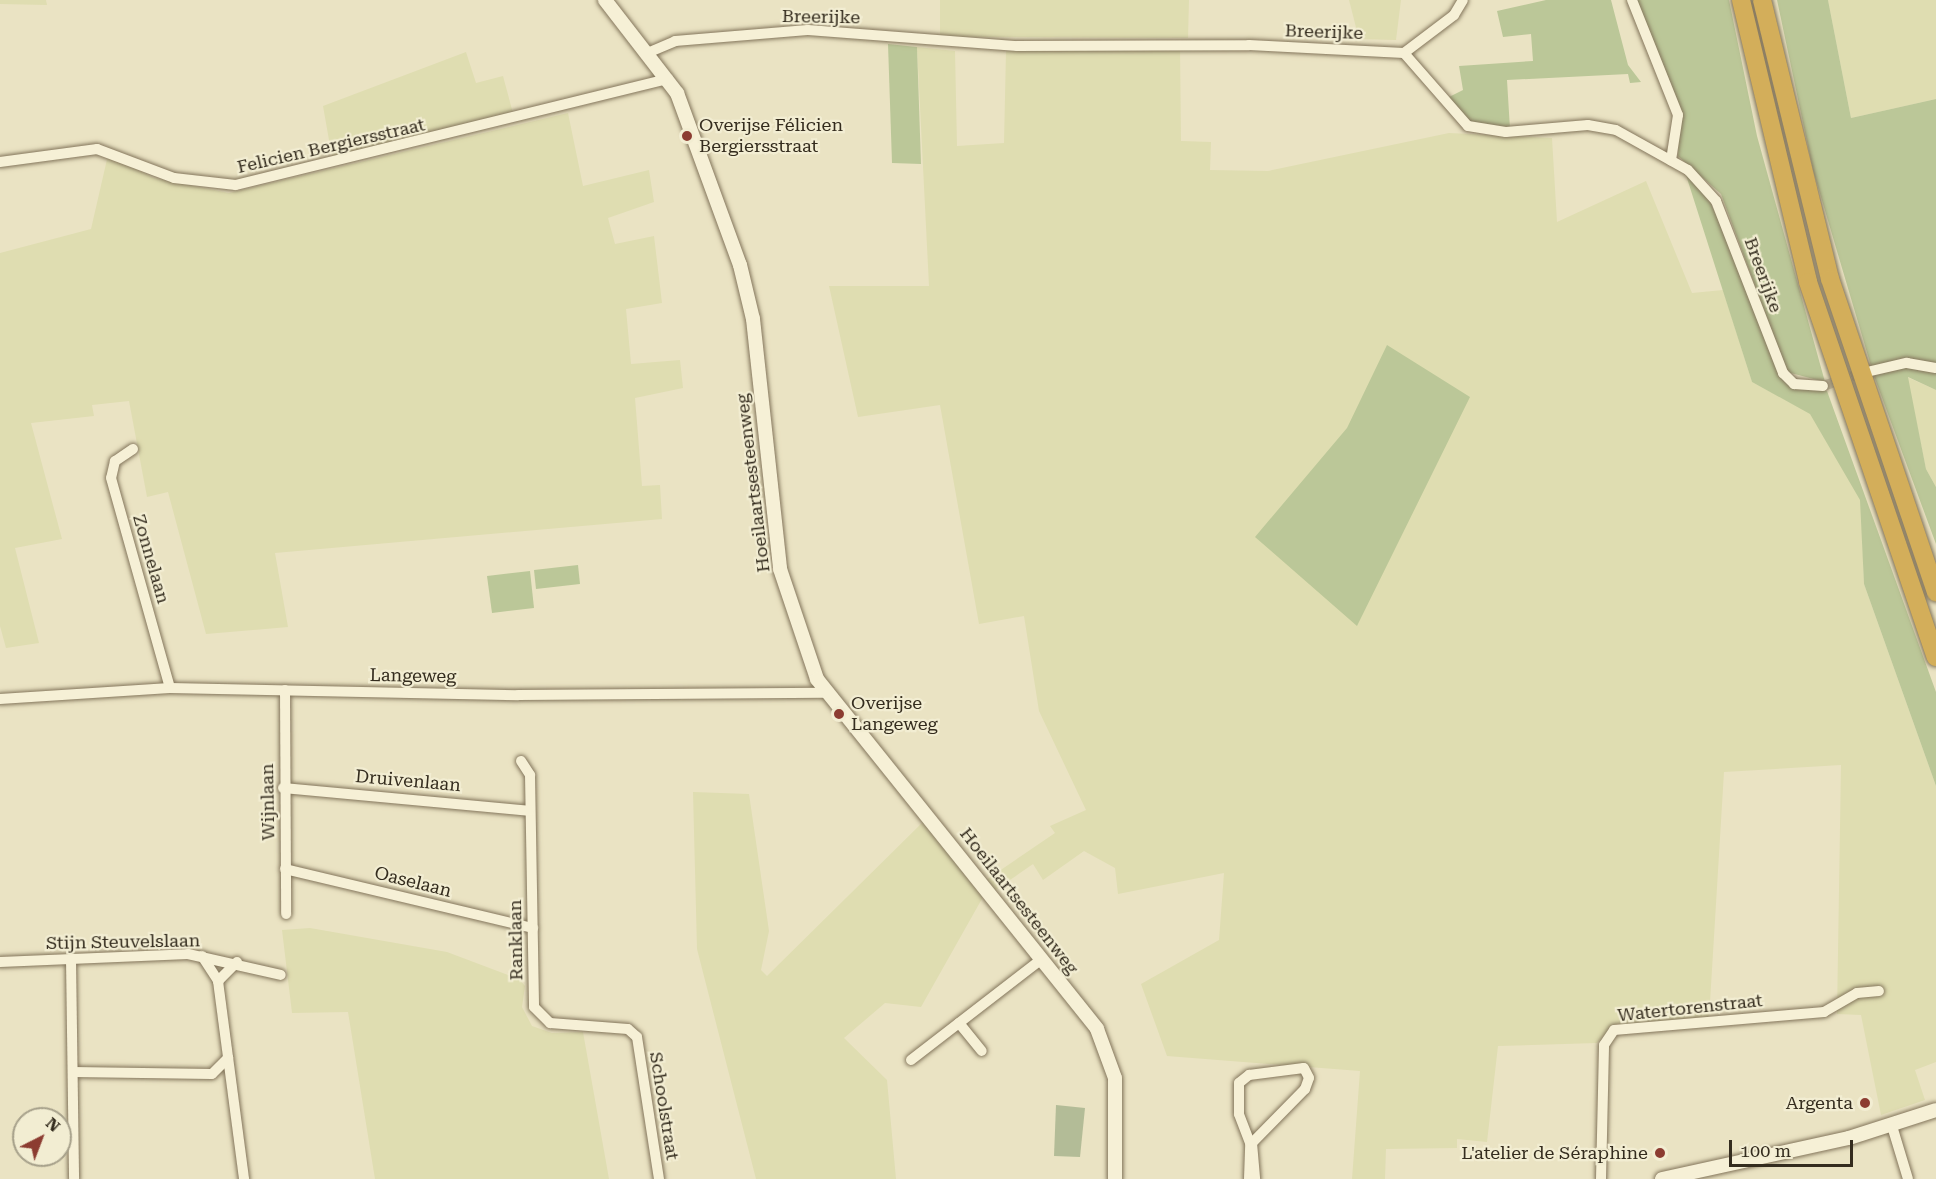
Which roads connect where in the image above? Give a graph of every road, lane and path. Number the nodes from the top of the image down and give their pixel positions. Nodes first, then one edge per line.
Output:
1 (605, 0) edge
2 (1463, 0) edge
3 (1632, 0) edge
4 (1742, 0) edge
5 (1762, 0) edge
6 (1404, 53) junction
7 (645, 54) junction
8 (668, 79) junction
9 (1671, 160) junction
10 (0, 162) edge
11 (1936, 368) edge
12 (1871, 370) tunnel mouth
13 (1823, 386) tunnel mouth
14 (133, 449) dead end
15 (1936, 593) edge
16 (1936, 657) edge
17 (170, 688) junction
18 (285, 690) junction
19 (825, 693) junction
20 (0, 699) edge
21 (521, 761) dead end
22 (283, 788) junction
23 (529, 811) junction
24 (285, 868) junction
25 (286, 914) dead end
26 (533, 928) junction
27 (202, 956) junction
28 (71, 959) junction
29 (1040, 961) junction
30 (0, 962) edge
31 (237, 962) junction
32 (281, 975) dead end
33 (218, 981) junction
34 (1879, 991) dead end
35 (959, 1023) junction
36 (637, 1037) joint
37 (982, 1052) dead end
38 (228, 1058) junction
39 (911, 1060) dead end
40 (73, 1072) junction
41 (212, 1074) junction
42 (232, 1087) junction
43 (1936, 1110) edge
44 (1892, 1126) junction
45 (74, 1179) edge
46 (244, 1179) edge
47 (659, 1179) edge
48 (1115, 1179) edge
49 (1249, 1179) edge
50 (1255, 1179) edge
51 (1601, 1179) edge
52 (1662, 1179) edge
53 (1908, 1179) edge

1 - 7 street, Hoeilaartsesteenweg
2 - 6 street
3 - 9 street
4 - 16 highway
5 - 15 highway
6 - 7 street, Breerijke
6 - 9 street, Breerijke
7 - 8 street, Hoeilaartsesteenweg
8 - 10 street, Felicien Bergiersstraat
8 - 19 street, Hoeilaartsesteenweg
9 - 13 street, Breerijke
11 - 12 street
14 - 17 street, Zonnelaan
17 - 18 street, Langeweg
17 - 20 street, Langeweg
18 - 19 street, Langeweg
18 - 22 street, Wijnlaan
19 - 29 street, Hoeilaartsesteenweg
21 - 23 street, Ranklaan
22 - 23 street, Druivenlaan
22 - 24 street, Wijnlaan
23 - 26 street, Ranklaan
24 - 25 street, Wijnlaan
24 - 26 street, Oaselaan
26 - 36 street, Ranklaan
27 - 28 street, Stijn Steuvelslaan
27 - 31 street, Stijn Steuvelslaan
27 - 33 street
28 - 30 street, Stijn Steuvelslaan
28 - 40 street
29 - 35 street
29 - 48 street, Hoeilaartsesteenweg
31 - 32 street, Stijn Steuvelslaan
31 - 33 street
33 - 38 street
34 - 51 street, Watertorenstraat
35 - 37 street
35 - 39 street
36 - 47 street, Schoolstraat
38 - 41 street
38 - 42 street
40 - 41 street
40 - 45 street
41 - 42 street
42 - 46 street
43 - 44 street
44 - 52 street
44 - 53 street
49 - 50 street

